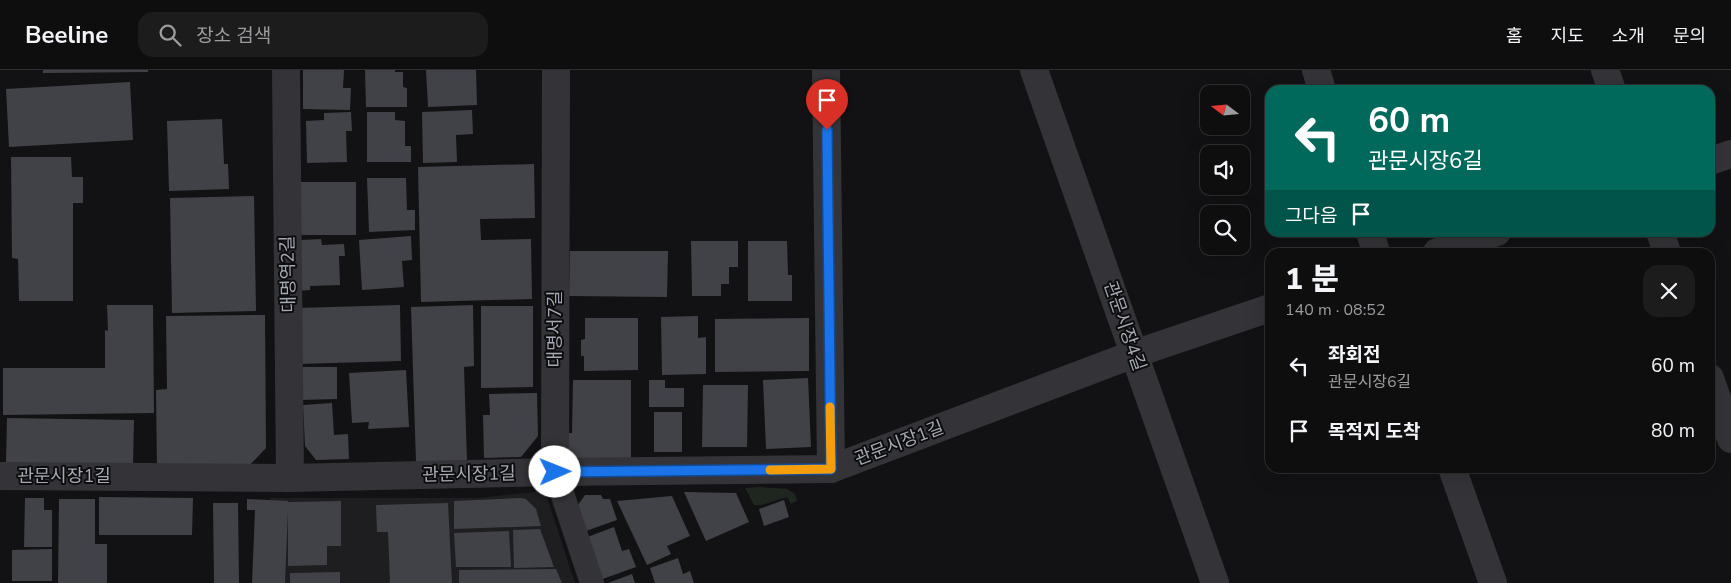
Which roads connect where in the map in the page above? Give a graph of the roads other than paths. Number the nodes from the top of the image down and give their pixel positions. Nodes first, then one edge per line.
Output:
1 (286, 70) edge
2 (556, 70) edge
3 (826, 70) edge
4 (1034, 70) edge
5 (1316, 70) edge
6 (1605, 70) edge
7 (1320, 85) edge
8 (1610, 85) edge
9 (1731, 154) edge
10 (1715, 159) edge
11 (1482, 237) edge
12 (1449, 248) edge
13 (1265, 310) edge
14 (1134, 354) junction
15 (1715, 393) edge
16 (1731, 439) edge
17 (831, 469) junction
18 (555, 472) junction
19 (1454, 473) edge
20 (0, 476) edge
21 (290, 478) junction
22 (592, 583) edge
23 (1215, 583) edge
24 (1493, 583) edge

1 - 21 street, 대명역2길
2 - 18 street, 대명서7길
3 - 17 street
4 - 14 street, 관문시장4길
5 - 7 street
6 - 8 street
9 - 10 street
11 - 12 street
13 - 14 street, 관문시장1길
14 - 17 street, 관문시장1길
14 - 23 street, 관문시장4길
15 - 16 street
17 - 18 street, 관문시장1길
18 - 21 street, 관문시장1길
18 - 22 street, 대명서7길
19 - 24 street
20 - 21 street, 관문시장1길

